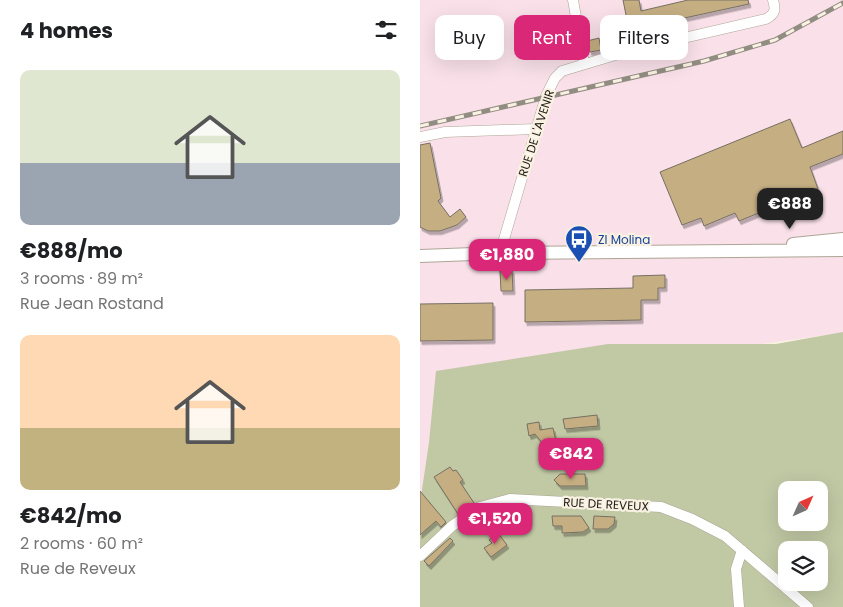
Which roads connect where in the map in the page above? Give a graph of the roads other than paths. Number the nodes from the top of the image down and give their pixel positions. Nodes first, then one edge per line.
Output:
1 (573, 0) edge
2 (773, 0) edge
3 (584, 63) junction
4 (535, 129) junction
5 (420, 136) edge
6 (843, 239) edge
7 (739, 250) junction
8 (843, 250) edge
9 (500, 253) junction
10 (420, 256) edge
11 (742, 550) junction
12 (420, 556) edge
13 (738, 607) edge
14 (808, 607) edge

1 - 3 street
2 - 3 street, RUE DE L'AVENIR
3 - 4 street, RUE DE L'AVENIR
4 - 5 street
4 - 9 street, RUE DE L'AVENIR
6 - 7 main road
7 - 8 main road
7 - 9 main road
9 - 10 main road
11 - 12 street, RUE DE REVEUX
11 - 13 street
11 - 14 street, RUE DE REVEUX

